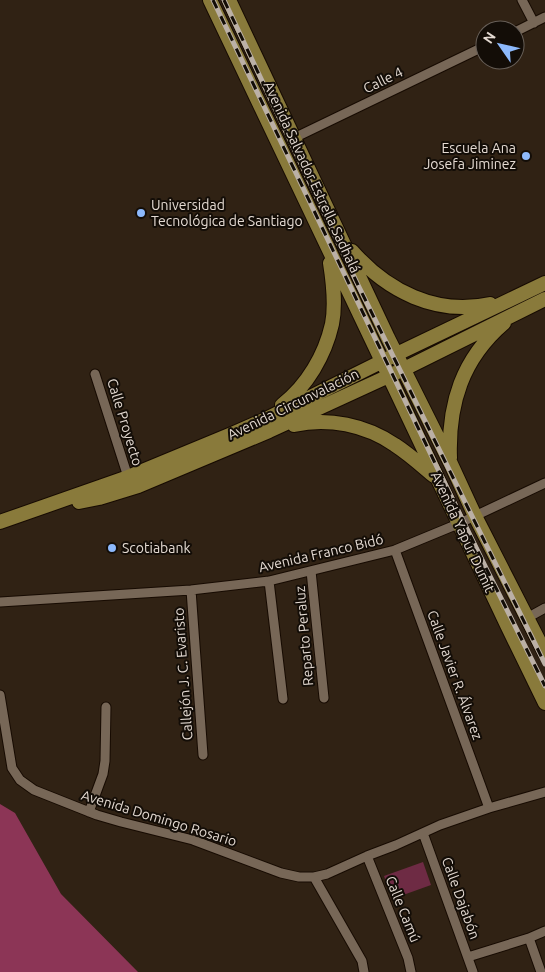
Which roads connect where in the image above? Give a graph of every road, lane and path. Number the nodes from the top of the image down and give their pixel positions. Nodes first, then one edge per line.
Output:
1 (210, 0) edge
2 (229, 0) edge
3 (522, 0) edge
4 (545, 17) edge
5 (534, 23) junction
6 (525, 27) edge
7 (475, 51) edge
8 (294, 138) junction
9 (341, 239) junction
10 (327, 247) junction
11 (545, 283) edge
12 (545, 299) edge
13 (513, 306) junction
14 (396, 354) junction
15 (382, 361) junction
16 (404, 369) junction
17 (95, 374) dead end
18 (389, 376) junction
19 (266, 425) junction
20 (450, 464) junction
21 (128, 477) junction
22 (437, 478) junction
23 (545, 483) edge
24 (34, 511) junction
25 (475, 516) junction
26 (0, 522) edge
27 (458, 524) junction
28 (395, 550) junction
29 (311, 571) junction
30 (269, 582) junction
31 (191, 590) junction
32 (0, 602) edge
33 (545, 608) edge
34 (527, 618) junction
35 (545, 653) edge
36 (0, 695) edge
37 (324, 698) dead end
38 (283, 699) dead end
39 (545, 703) edge
40 (106, 707) dead end
41 (203, 755) dead end
42 (545, 792) edge
43 (489, 808) junction
44 (89, 812) junction
45 (423, 833) junction
46 (368, 856) junction
47 (314, 877) junction
48 (545, 931) edge
49 (529, 938) junction
50 (468, 957) junction
51 (364, 972) edge
52 (411, 972) edge
53 (473, 972) edge
54 (541, 972) edge

1 - 10 main road, Avenida Salvador Estrella Sadhalá
2 - 8 main road, Avenida Salvador Estrella Sadhalá
3 - 5 street
4 - 5 street
5 - 6 street
7 - 8 street, Calle 4
8 - 9 main road, Avenida Salvador Estrella Sadhalá
9 - 13 main road
9 - 14 main road, Avenida Salvador Estrella Sadhalá
10 - 15 main road, Avenida Salvador Estrella Sadhalá
10 - 19 main road
11 - 13 main road, Avenida Circunvalación
12 - 13 main road, Avenida Circunvalación
13 - 14 main road, Avenida Circunvalación
13 - 16 main road, Avenida Circunvalación
13 - 20 main road
14 - 15 main road, Avenida Circunvalación
14 - 16 main road, Avenida Yapur Dumit
15 - 18 main road, Avenida Yapur Dumit
15 - 19 main road, Avenida Circunvalación
16 - 18 main road, Avenida Circunvalación
16 - 20 main road, Avenida Yapur Dumit
17 - 21 street, Calle Proyecto
18 - 19 main road, Avenida Circunvalación
18 - 22 main road, Avenida Yapur Dumit
19 - 21 main road, Avenida Circunvalación
19 - 22 main road
19 - 24 main road, Avenida Circunvalación
20 - 25 main road, Avenida Yapur Dumit
21 - 24 main road, Avenida Circunvalación
22 - 27 main road, Avenida Yapur Dumit
23 - 25 street, Avenida Franco Bidó
24 - 26 main road, Avenida Circunvalación
25 - 27 street, Avenida Franco Bidó
25 - 34 main road, Avenida Yapur Dumit
27 - 28 street, Avenida Franco Bidó
27 - 39 main road, Avenida Yapur Dumit
28 - 29 street, Avenida Franco Bidó
28 - 43 street, Calle Javier R. Álvarez
29 - 30 street, Avenida Franco Bidó
29 - 37 street, Reparto Peraluz
30 - 31 street, Avenida Franco Bidó
30 - 38 street
31 - 32 street, Avenida Franco Bidó
31 - 41 street, Callejón J. C. Evaristo
33 - 34 street
34 - 35 main road, Avenida Yapur Dumit
36 - 44 street, Avenida Domingo Rosario
40 - 44 street
42 - 43 street, Avenida Domingo Rosario
43 - 45 street, Avenida Domingo Rosario
44 - 47 street, Avenida Domingo Rosario
45 - 46 street, Avenida Domingo Rosario
45 - 50 street, Calle Dajabón
46 - 47 street, Avenida Domingo Rosario
46 - 52 street, Calle Camú
47 - 51 street
48 - 49 street
49 - 50 street
49 - 54 street
50 - 53 street, Calle Dajabón

